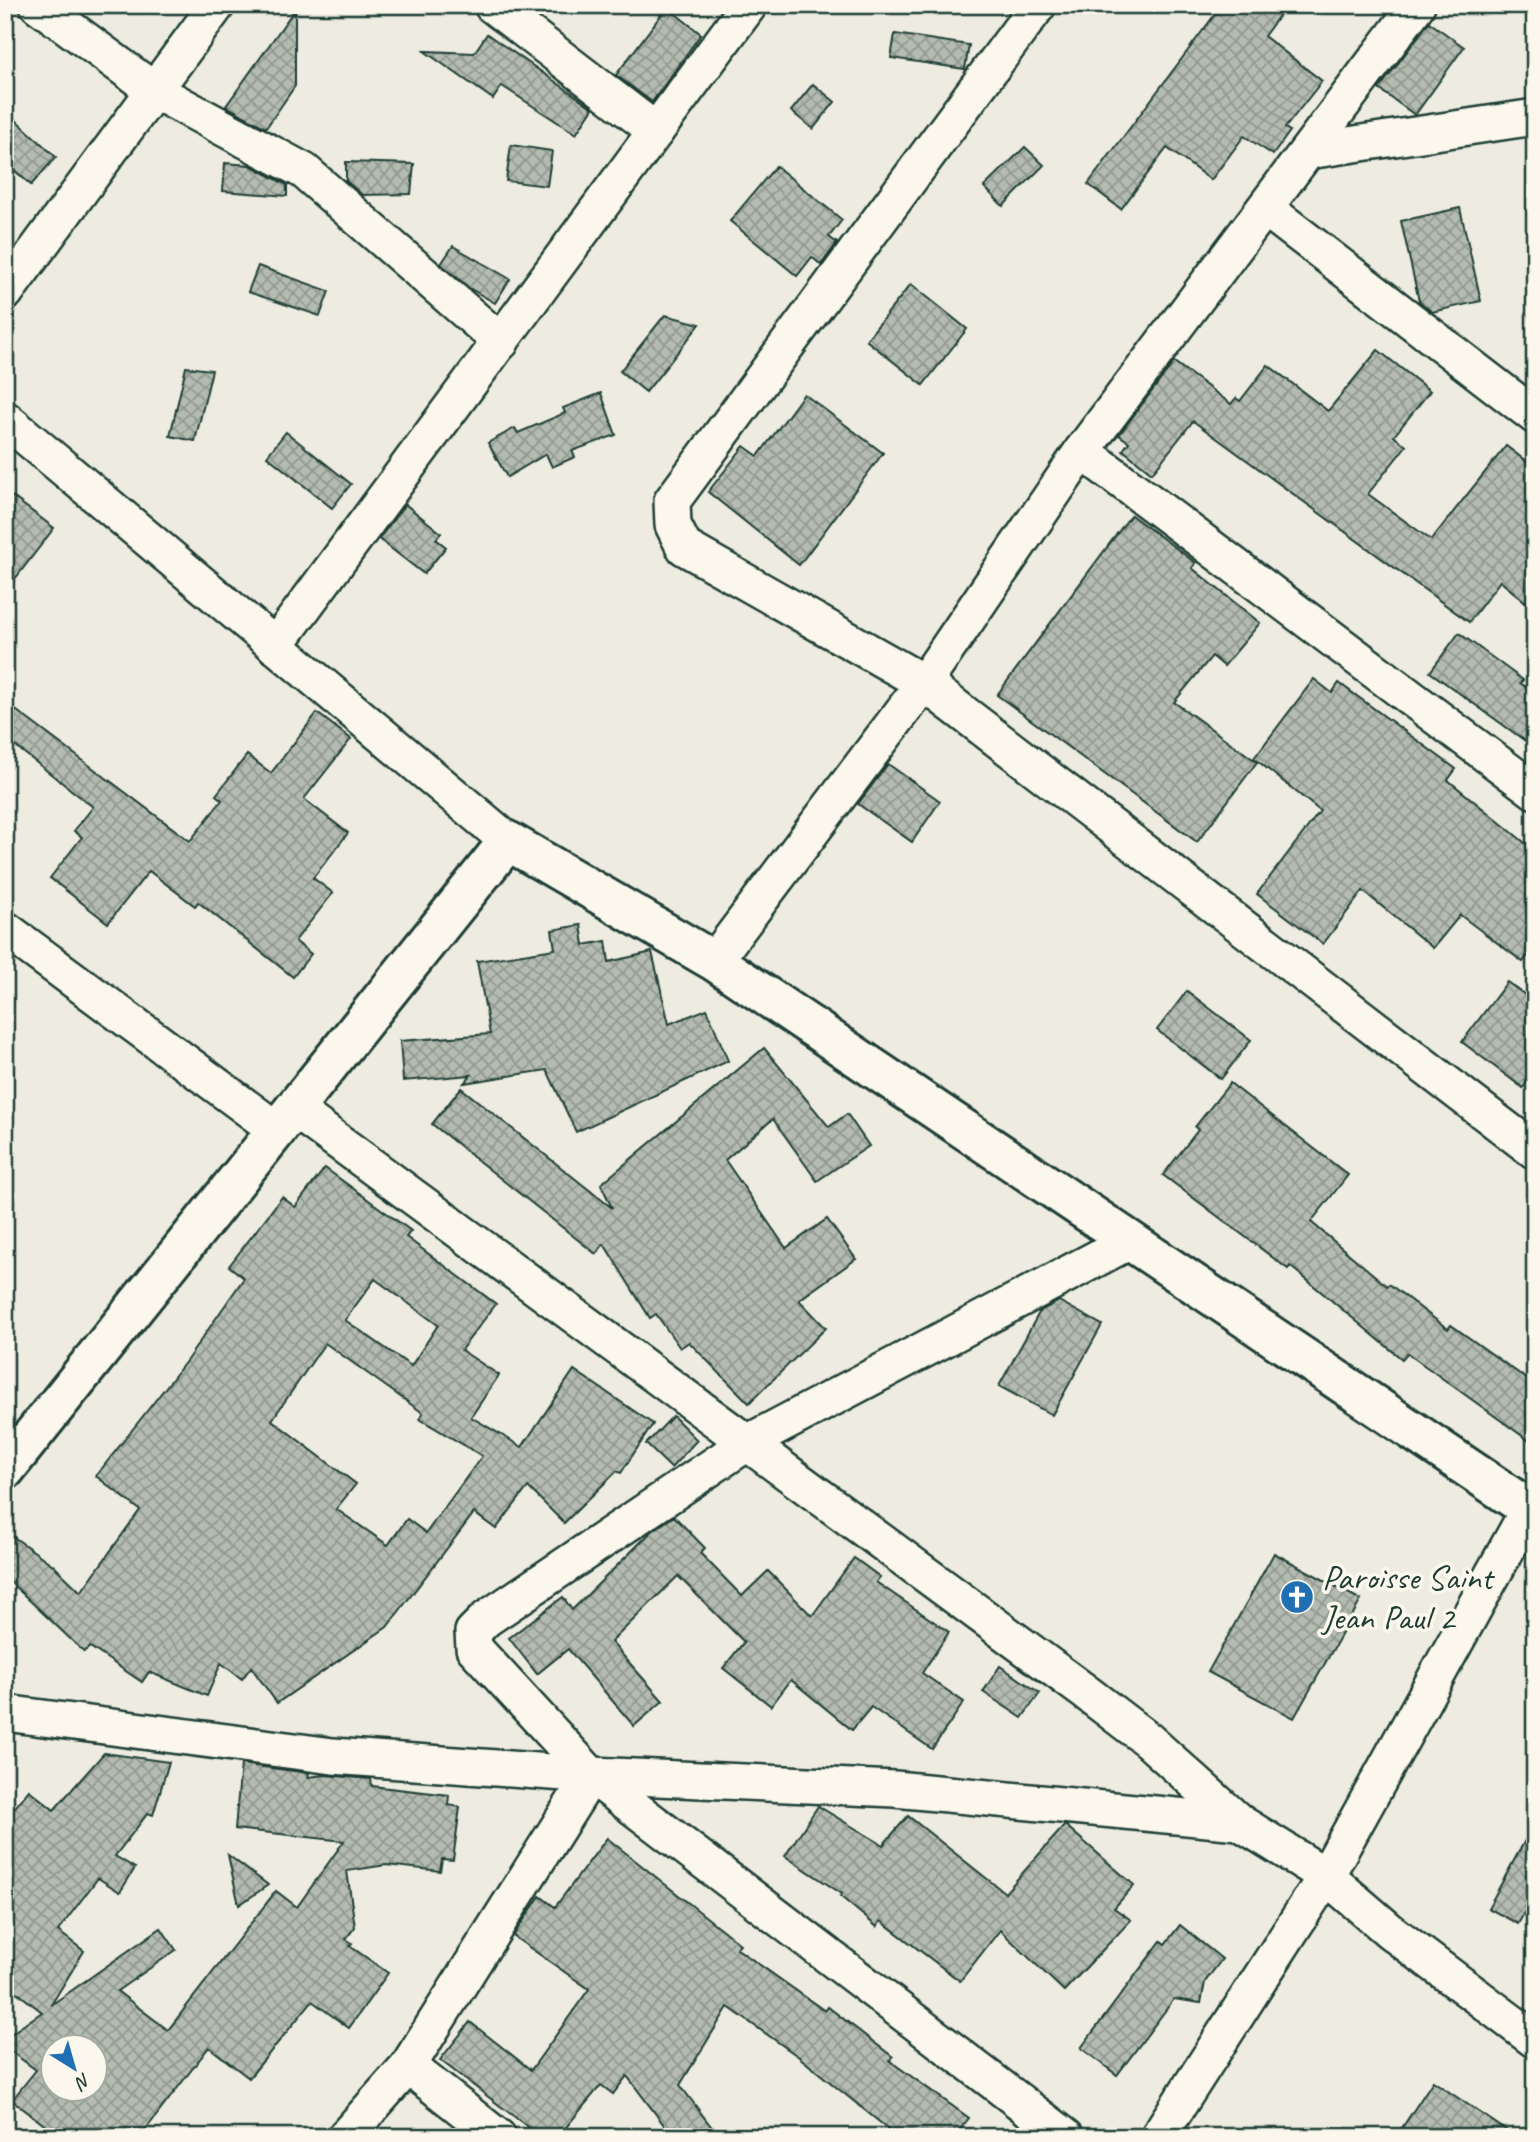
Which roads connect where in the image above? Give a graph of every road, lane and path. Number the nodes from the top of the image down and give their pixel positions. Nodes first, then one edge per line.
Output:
1 (38, 5) edge
2 (217, 5) edge
3 (492, 5) edge
4 (749, 5) edge
5 (1038, 5) edge
6 (1417, 5) edge
7 (155, 92) junction
8 (1535, 117) edge
9 (656, 131) junction
10 (1308, 151) junction
11 (1265, 208) junction
12 (5, 293) edge
13 (501, 342) junction
14 (1535, 416) edge
15 (5, 419) edge
16 (1082, 451) junction
17 (275, 646) junction
18 (924, 683) junction
19 (1535, 791) edge
20 (508, 841) junction
21 (5, 929) edge
22 (714, 961) junction
23 (286, 1119) junction
24 (1535, 1151) edge
25 (1130, 1241) junction
26 (747, 1443) junction
27 (5, 1470) edge
28 (1532, 1511) edge
29 (5, 1713) edge
30 (592, 1775) junction
31 (1239, 1822) junction
32 (1326, 1876) junction
33 (1535, 2040) edge
34 (408, 2066) junction
35 (345, 2137) edge
36 (498, 2137) edge
37 (1066, 2137) edge
38 (1158, 2137) edge

1 - 7 street
2 - 7 street
3 - 9 street
4 - 9 street
5 - 18 street
6 - 10 street
7 - 12 street
7 - 13 street
8 - 10 street
9 - 13 street
10 - 11 street
11 - 14 street
11 - 16 street
13 - 17 street
15 - 17 street
16 - 18 street
16 - 19 street
17 - 20 street
18 - 22 street
18 - 24 street
20 - 22 street
20 - 23 street
21 - 23 street
22 - 25 street
23 - 26 street
23 - 27 street
25 - 26 street
25 - 28 street
26 - 30 street
26 - 31 street
28 - 32 street
29 - 30 street
30 - 31 street
30 - 34 street
30 - 37 street
31 - 32 street
32 - 33 street
32 - 38 street
34 - 35 street
34 - 36 street

